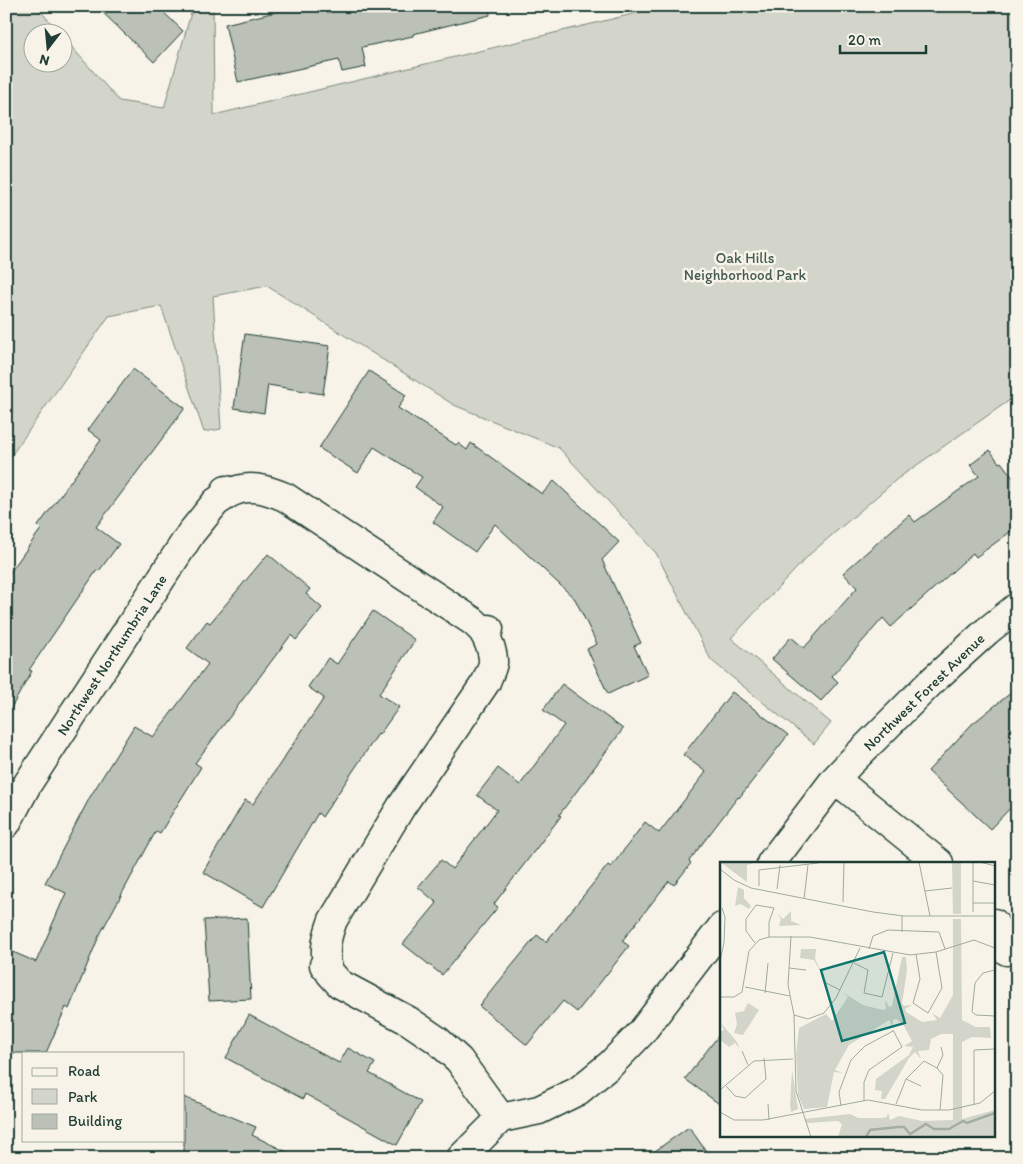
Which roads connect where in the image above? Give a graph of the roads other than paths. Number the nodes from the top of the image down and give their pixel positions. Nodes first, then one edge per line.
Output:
1 (1017, 607) edge
2 (835, 780) junction
3 (6, 824) edge
4 (772, 862) edge
5 (938, 862) edge
6 (996, 927) edge
7 (720, 930) edge
8 (1007, 950) dead end
9 (502, 1118) junction
10 (460, 1158) edge

1 - 2 street, Northwest Forest Avenue
2 - 4 street, Northwest Forest Avenue
2 - 5 street
3 - 9 street, Northwest Northumbria Lane
6 - 8 street
7 - 9 street
9 - 10 street

